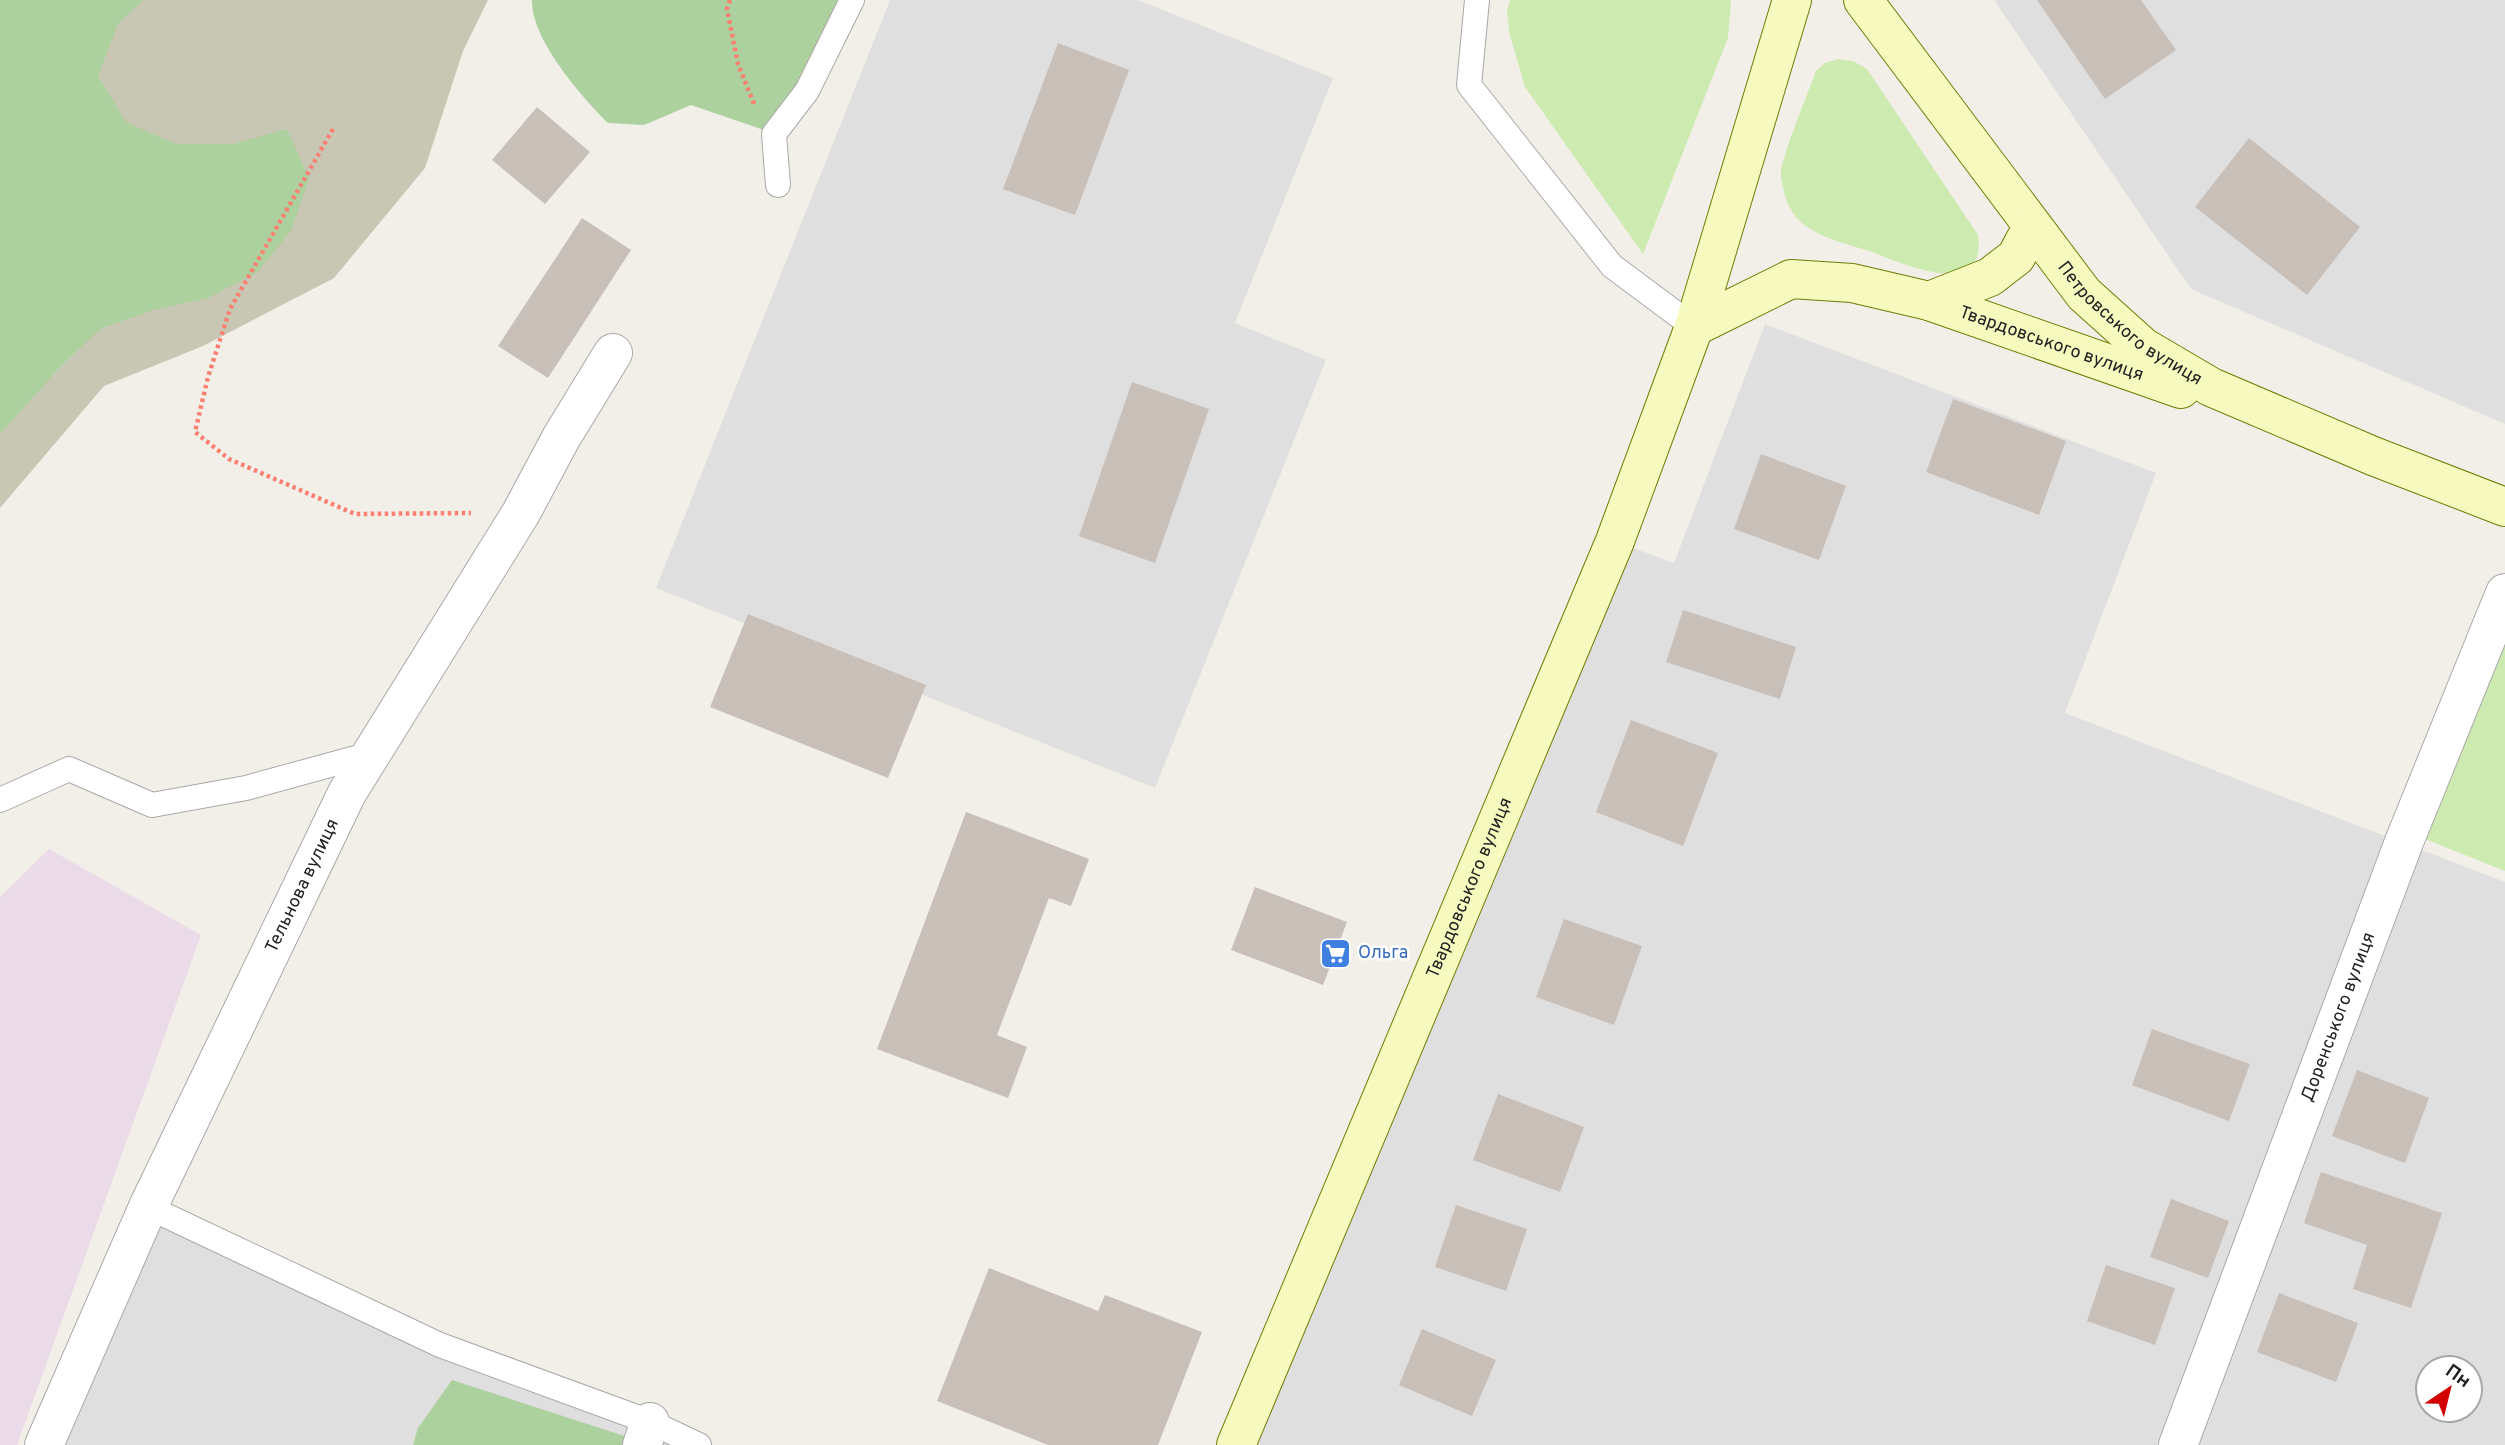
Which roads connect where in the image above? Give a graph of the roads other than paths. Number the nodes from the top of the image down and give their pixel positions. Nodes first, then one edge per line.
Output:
1 (852, 0) edge
2 (1477, 0) edge
3 (1792, 0) edge
4 (1863, 0) edge
5 (778, 185) dead end
6 (2032, 227) junction
7 (1929, 301) junction
8 (1694, 327) junction
9 (613, 354) dead end
10 (2373, 456) junction
11 (2505, 507) edge
12 (2505, 593) edge
13 (370, 754) junction
14 (0, 800) edge
15 (148, 1207) junction
16 (646, 1434) edge
17 (44, 1445) edge
18 (699, 1445) edge
19 (1236, 1445) edge
20 (2178, 1445) edge

1 - 5 lane
2 - 8 lane
3 - 8 main road, Твардовського вулиця
4 - 6 main road, Петровського вулиця
6 - 7 main road, Твардовського вулиця
6 - 10 main road, Петровського вулиця
7 - 8 main road, Твардовського вулиця
7 - 10 main road, Твардовського вулиця
8 - 19 main road, Твардовського вулиця
9 - 13 street, Тельнова вулиця
10 - 11 main road, Петровського вулиця
12 - 20 street, Доренського вулиця
13 - 14 lane
13 - 15 street, Тельнова вулиця
15 - 16 lane
15 - 17 street, Тельнова вулиця
16 - 18 lane

